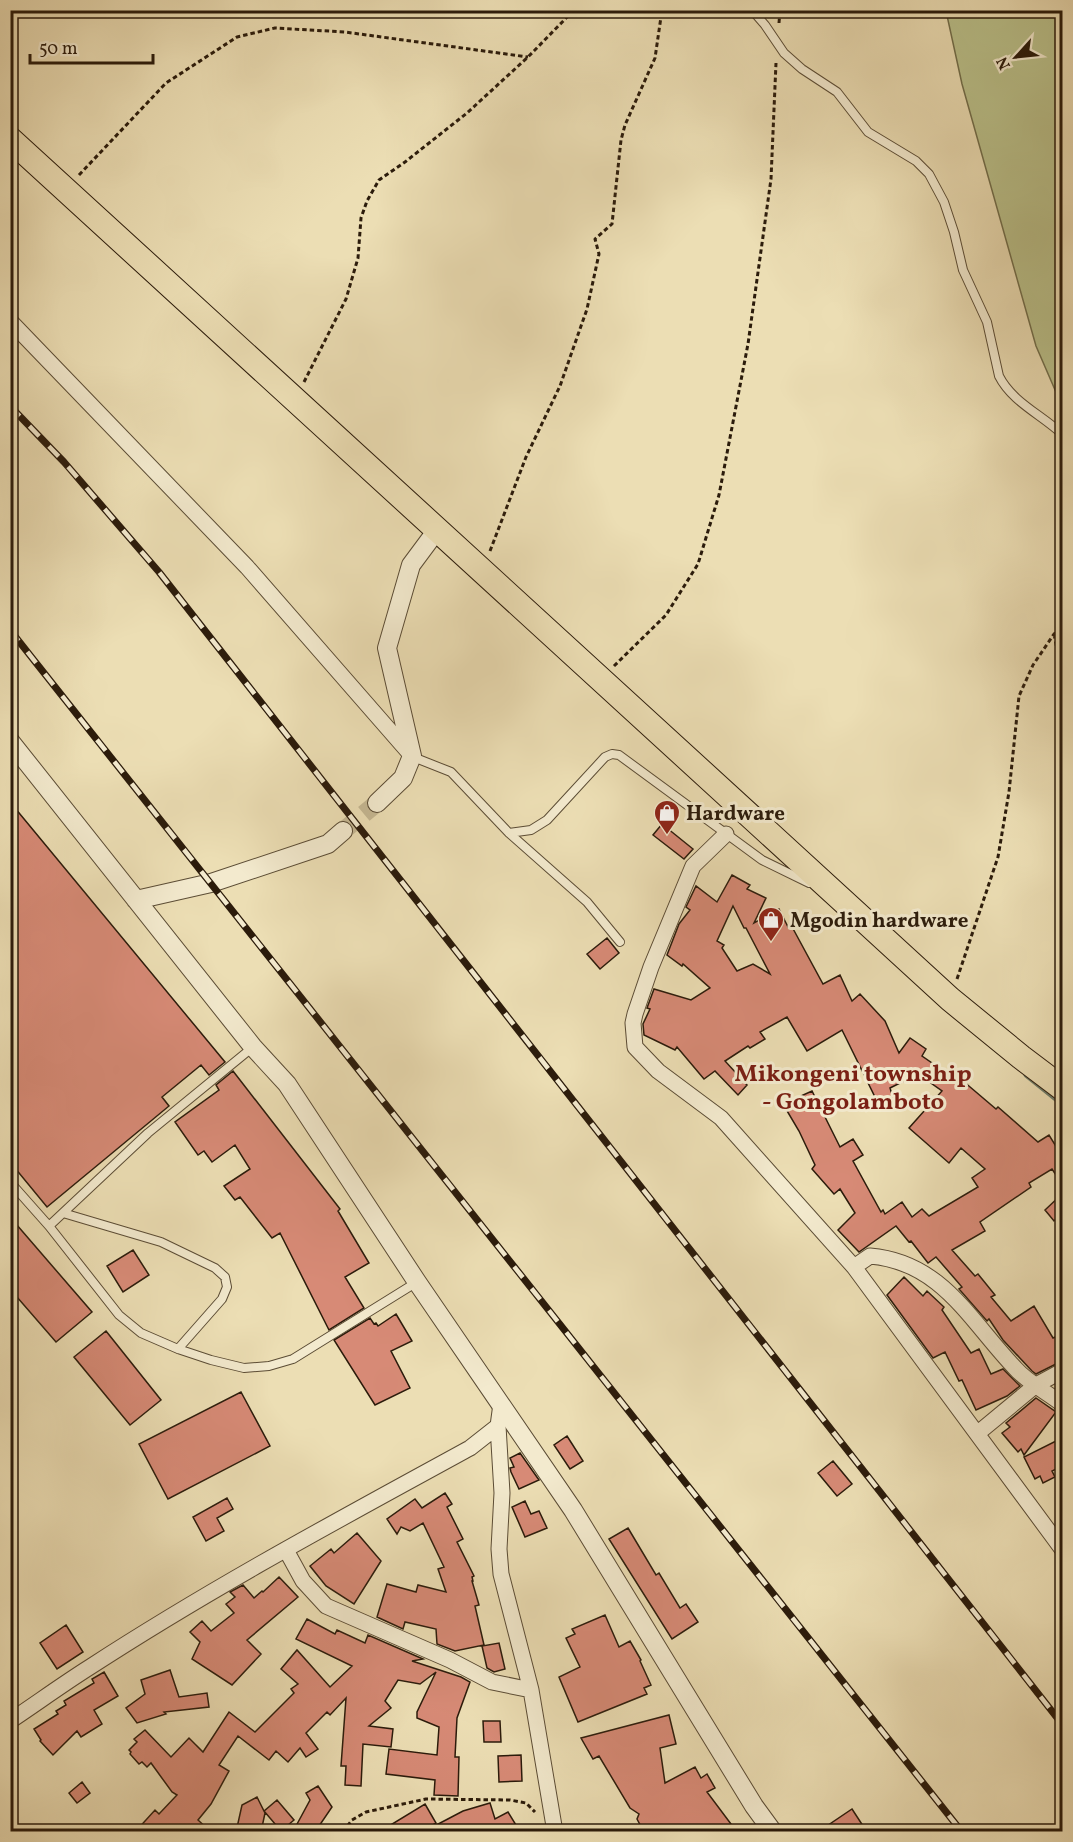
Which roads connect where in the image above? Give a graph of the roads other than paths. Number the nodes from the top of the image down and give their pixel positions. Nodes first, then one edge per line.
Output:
1 (752, 10) edge
2 (10, 140) edge
3 (10, 321) edge
4 (1062, 434) edge
5 (437, 530) junction
6 (10, 741) edge
7 (412, 756) junction
8 (377, 803) tunnel mouth
9 (343, 831) tunnel mouth
10 (509, 833) junction
11 (726, 834) junction
12 (136, 900) junction
13 (843, 900) junction
14 (620, 942) dead end
15 (253, 1047) junction
16 (1062, 1088) edge
17 (10, 1182) edge
18 (63, 1214) junction
19 (49, 1226) junction
20 (854, 1268) junction
21 (417, 1282) junction
22 (178, 1349) junction
23 (1062, 1371) edge
24 (1036, 1385) junction
25 (501, 1404) junction
26 (1062, 1404) edge
27 (498, 1426) junction
28 (978, 1433) junction
29 (1062, 1549) edge
30 (286, 1550) junction
31 (531, 1690) junction
32 (10, 1721) edge
33 (554, 1830) edge
34 (773, 1832) edge

1 - 4 lane
2 - 5 main road
3 - 7 street
5 - 7 street
5 - 13 main road
6 - 12 street
7 - 8 street
7 - 10 lane
9 - 12 street
10 - 11 lane
10 - 14 lane
11 - 13 lane
11 - 20 street
12 - 15 street
13 - 16 main road
15 - 18 lane
15 - 21 street
17 - 19 lane
18 - 19 lane
18 - 22 lane
19 - 22 lane
20 - 24 street
20 - 28 street
21 - 22 lane
21 - 25 street
23 - 24 street
24 - 26 street
24 - 28 street
25 - 27 street
25 - 34 street
27 - 30 street
27 - 31 street
28 - 29 street
30 - 31 street
30 - 32 street
31 - 33 street

